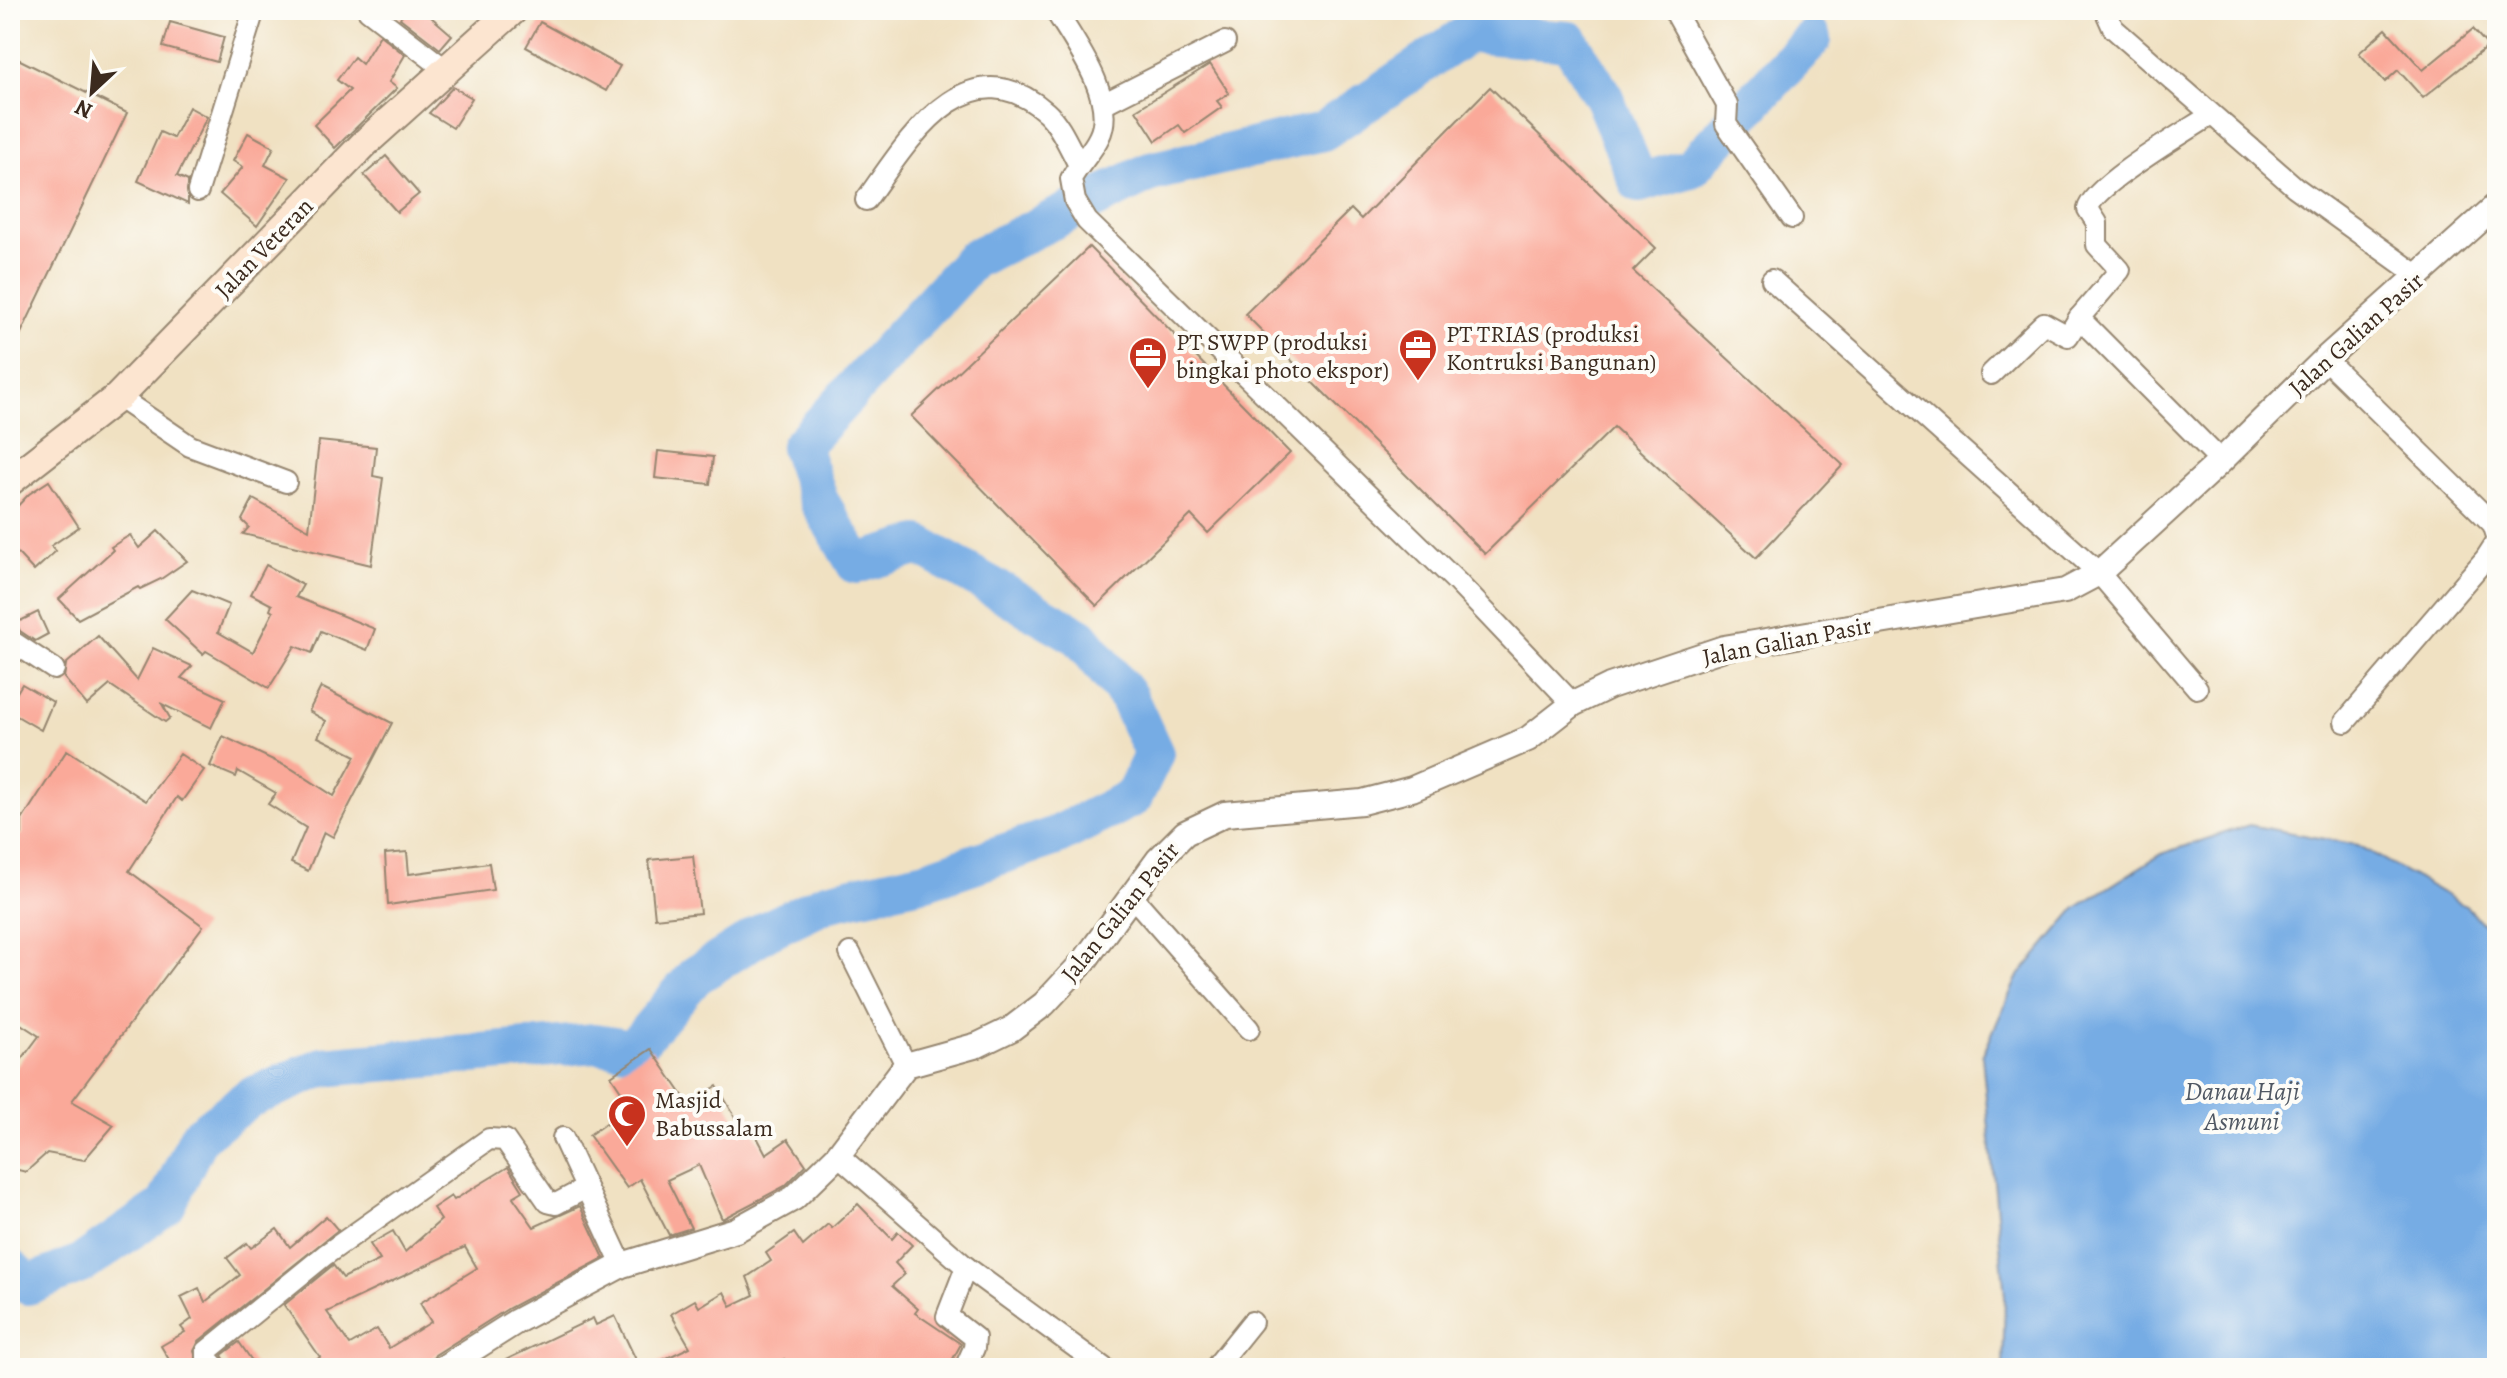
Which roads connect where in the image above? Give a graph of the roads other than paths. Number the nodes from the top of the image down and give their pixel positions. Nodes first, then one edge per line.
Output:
1 (254, 10) edge
2 (368, 10) edge
3 (513, 10) edge
4 (1055, 10) edge
5 (1674, 10) edge
6 (2105, 10) edge
7 (1225, 42) dead end
8 (446, 70) junction
9 (1103, 104) junction
10 (2211, 115) junction
11 (1079, 165) junction
12 (198, 191) dead end
13 (866, 200) dead end
14 (2497, 205) edge
15 (1792, 218) dead end
16 (2420, 277) junction
17 (1772, 280) dead end
18 (2079, 318) junction
19 (2325, 359) junction
20 (1991, 374) dead end
21 (118, 397) junction
22 (2221, 461) junction
23 (10, 481) edge
24 (286, 482) dead end
25 (2497, 539) edge
26 (2099, 573) junction
27 (10, 640) edge
28 (54, 669) dead end
29 (2197, 688) dead end
30 (1573, 704) junction
31 (2345, 722) dead end
32 (1131, 895) junction
33 (850, 953) dead end
34 (1249, 1029) dead end
35 (906, 1065) junction
36 (563, 1138) dead end
37 (838, 1155) junction
38 (586, 1188) junction
39 (622, 1265) junction
40 (966, 1267) junction
41 (1252, 1322) dead end
42 (216, 1368) edge
43 (443, 1368) edge
44 (965, 1368) edge
45 (1104, 1368) edge
46 (1215, 1368) edge

1 - 12 street
2 - 8 street
3 - 8 main road, Jalan Veteran
4 - 9 street
5 - 15 street
6 - 10 street
7 - 9 street
8 - 21 main road, Jalan Veteran
9 - 11 street
10 - 16 street
10 - 18 street
11 - 13 street
11 - 30 street
14 - 16 street, Jalan Galian Pasir
16 - 19 street, Jalan Galian Pasir
17 - 26 street
18 - 20 street
18 - 22 street
19 - 22 street, Jalan Galian Pasir
19 - 25 street
21 - 23 main road, Jalan Veteran
21 - 24 street
22 - 26 street, Jalan Galian Pasir
25 - 31 street
26 - 29 street
26 - 30 street, Jalan Galian Pasir
27 - 28 street
30 - 32 street, Jalan Galian Pasir
32 - 34 street
32 - 35 street, Jalan Galian Pasir
33 - 35 street
35 - 37 street
36 - 38 street
37 - 39 street
37 - 40 street
38 - 39 street
38 - 42 street
39 - 43 street
40 - 44 street
40 - 45 street
41 - 46 street

